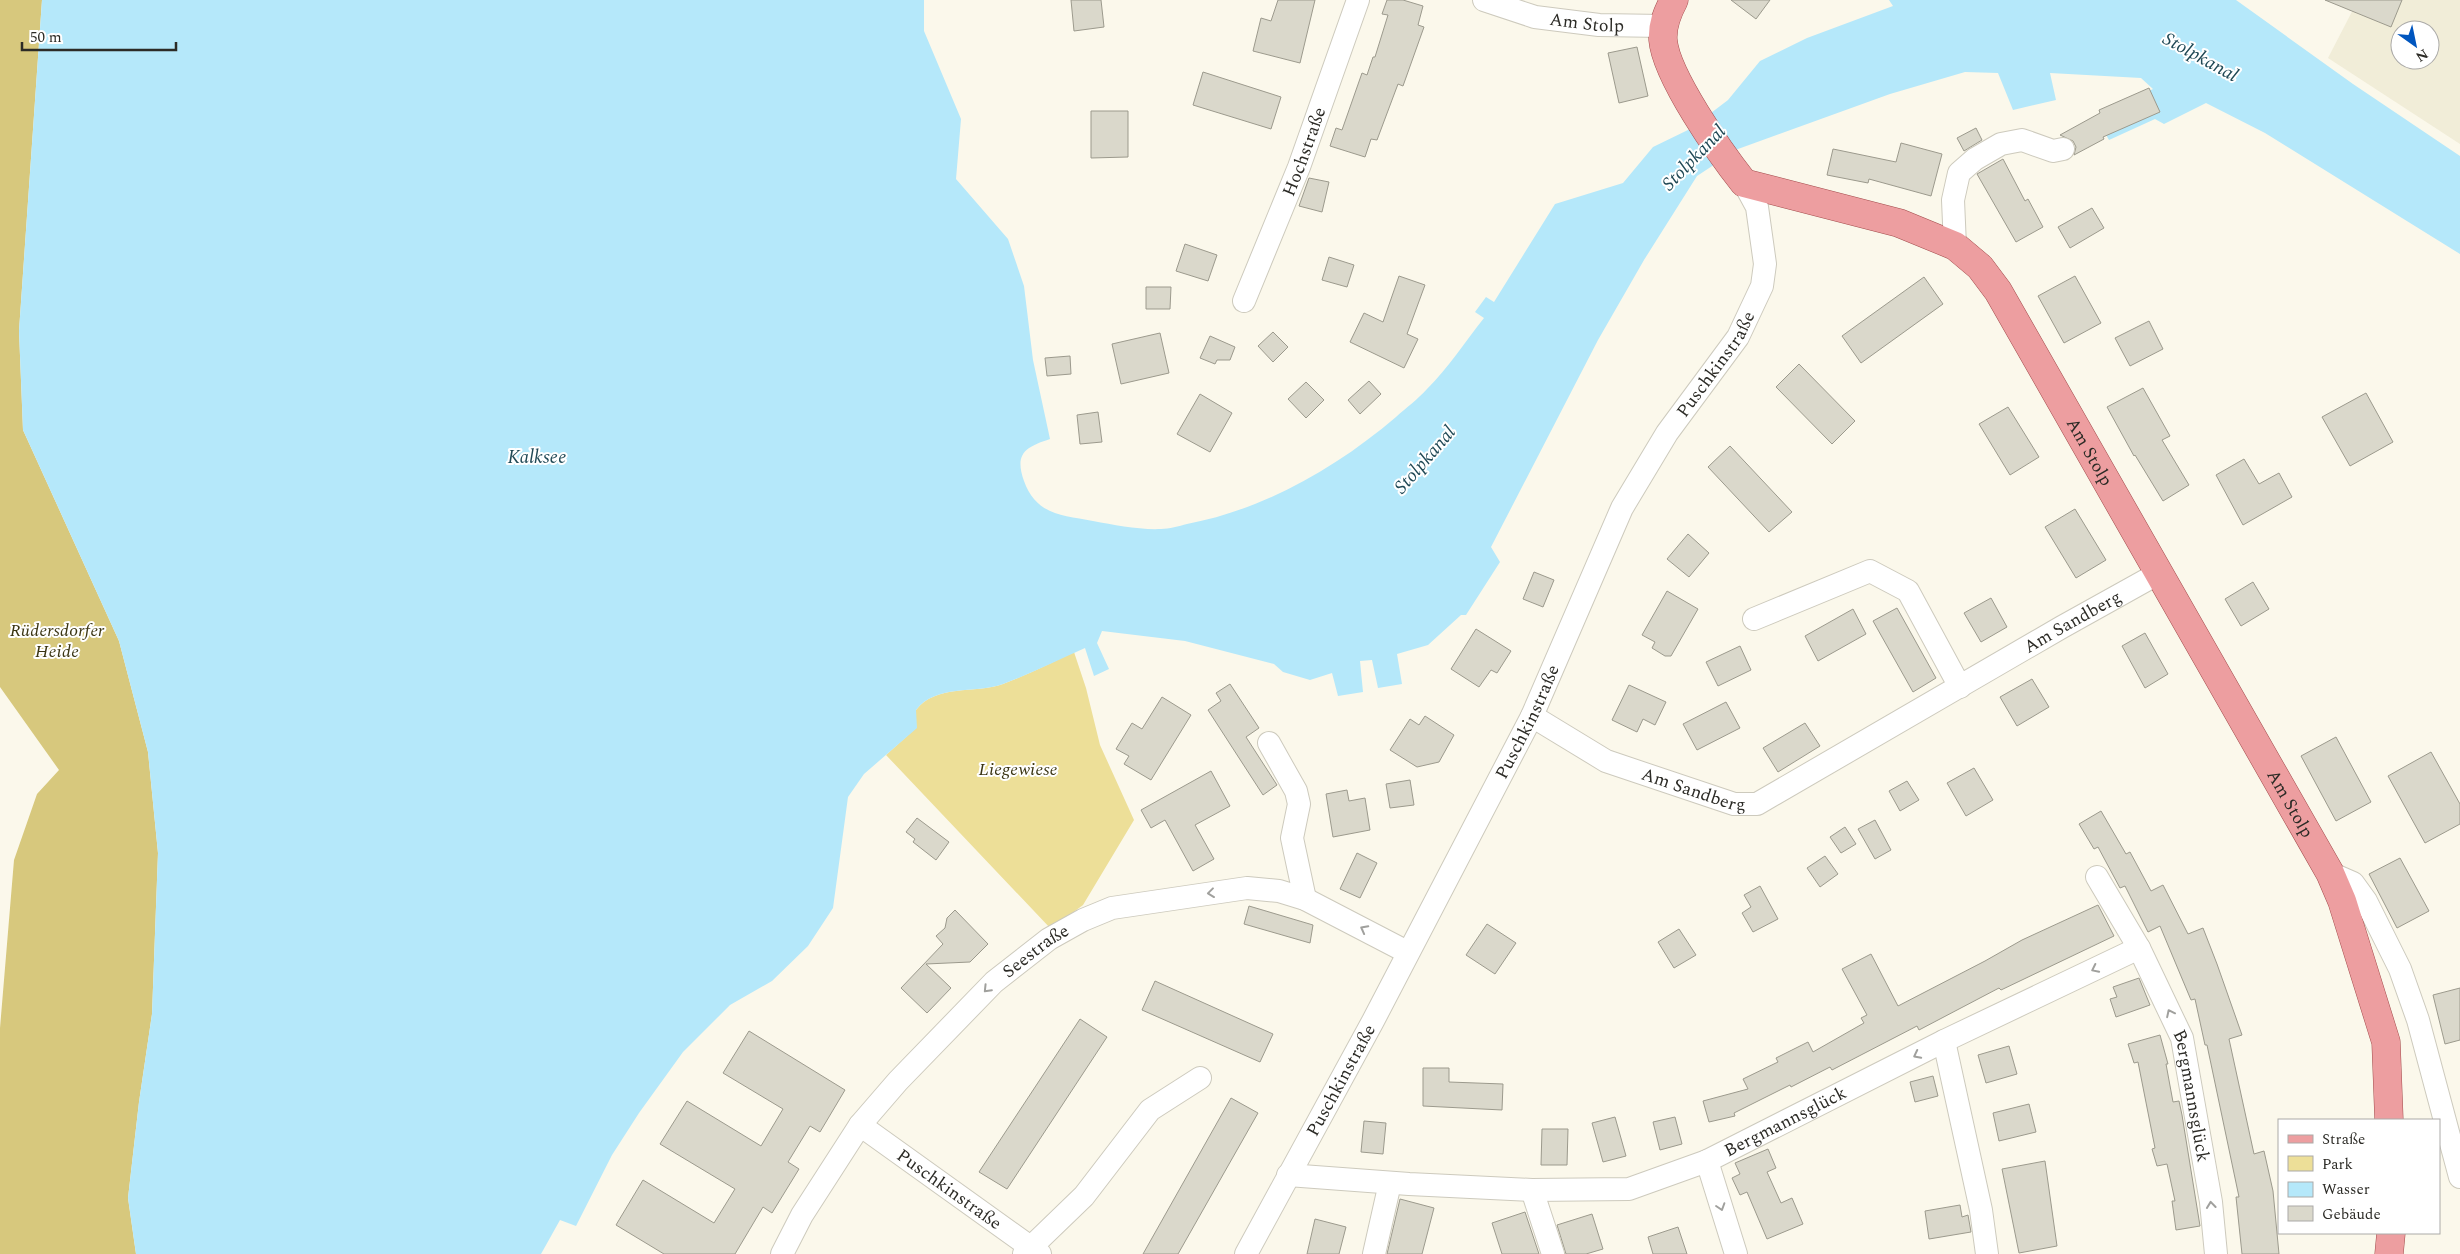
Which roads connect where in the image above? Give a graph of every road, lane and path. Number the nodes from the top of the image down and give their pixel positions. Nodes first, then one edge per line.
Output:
1 (1358, 0) edge
2 (1484, 0) edge
3 (1674, 0) edge
4 (1663, 26) junction
5 (2063, 149) dead end
6 (1740, 177) junction
7 (1955, 246) junction
8 (1244, 301) dead end
9 (2160, 573) junction
10 (1754, 619) dead end
11 (1960, 687) junction
12 (1532, 716) junction
13 (1269, 743) dead end
14 (2330, 873) junction
15 (2097, 877) dead end
16 (1305, 899) junction
17 (2138, 948) junction
18 (1408, 952) junction
19 (1944, 1041) junction
20 (1200, 1078) dead end
21 (2389, 1119) edge
22 (860, 1125) junction
23 (1707, 1161) junction
24 (1288, 1174) junction
25 (2460, 1177) edge
26 (1390, 1183) junction
27 (1532, 1190) junction
28 (2391, 1234) edge
29 (1031, 1252) edge
30 (782, 1254) edge
31 (1246, 1254) edge
32 (1374, 1254) edge
33 (1553, 1254) edge
34 (1736, 1254) edge
35 (1986, 1254) edge
36 (2216, 1254) edge
37 (2389, 1254) edge

1 - 8 street, Hochstraße
2 - 4 street, Am Stolp
3 - 4 main road
4 - 6 main road
5 - 7 street
6 - 7 main road, Am Stolp
6 - 12 street, Puschkinstraße
7 - 9 main road, Am Stolp
9 - 11 street, Am Sandberg
9 - 14 main road, Am Stolp
10 - 11 street
11 - 12 street, Am Sandberg
12 - 18 street, Puschkinstraße
13 - 16 street
14 - 21 main road, Am Stolp
14 - 25 street
15 - 17 street, Bergmannsglück
18 -> 16 street, Seestraße
16 -> 22 street, Seestraße
17 -> 19 street, Bergmannsglück
36 -> 17 street, Bergmannsglück
18 - 24 street, Puschkinstraße
19 -> 23 street, Bergmannsglück
19 - 35 street
20 - 29 street
22 - 29 street, Puschkinstraße
22 - 30 street, Seestraße
23 - 27 street, Bergmannsglück
23 -> 34 street, Bergmannsglück
24 - 26 street, Bergmannsglück
24 - 31 street, Puschkinstraße
26 - 27 street, Bergmannsglück
26 - 32 street
27 - 33 street
28 - 37 main road

